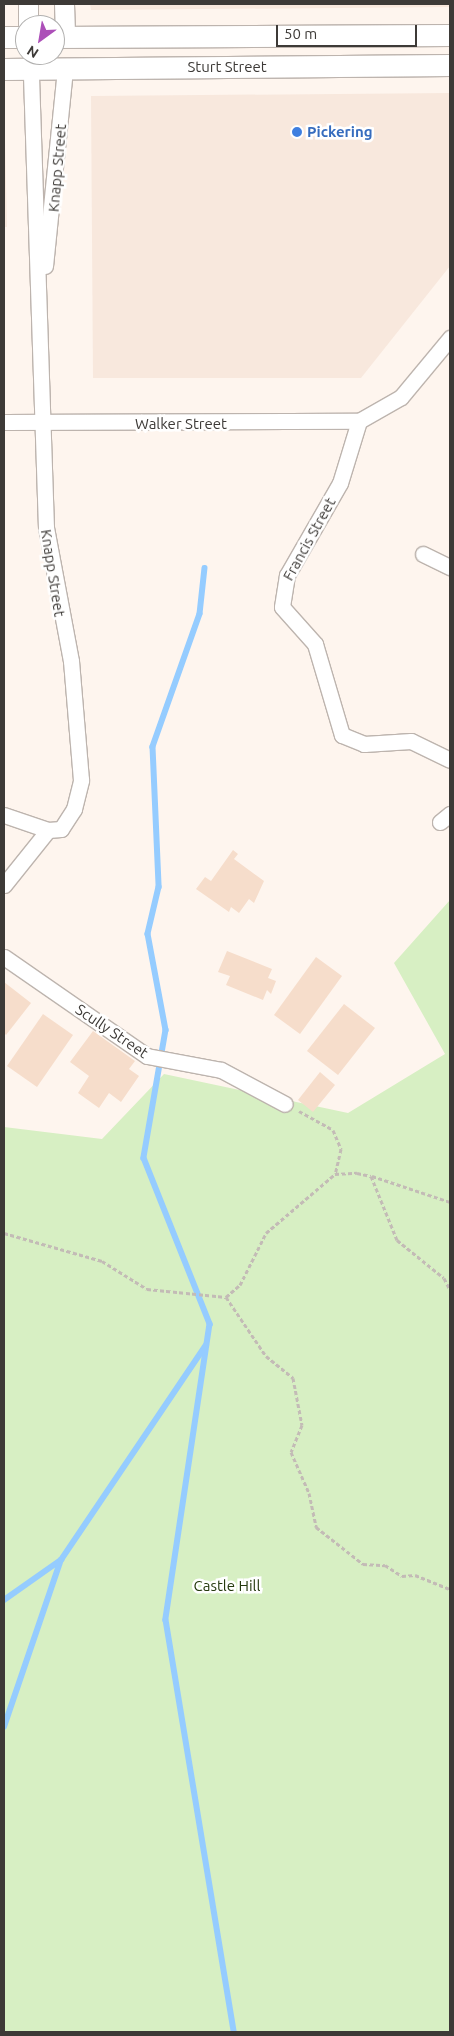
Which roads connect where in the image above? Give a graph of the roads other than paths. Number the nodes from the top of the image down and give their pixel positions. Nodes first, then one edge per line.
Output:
1 (450, 35) edge
2 (65, 37) edge
3 (65, 63) edge
4 (19, 65) edge
5 (31, 65) edge
6 (48, 65) edge
7 (450, 65) edge
8 (66, 68) junction
9 (4, 69) edge
10 (61, 132) junction
11 (34, 134) junction
12 (40, 297) junction
13 (450, 338) edge
14 (4, 422) edge
15 (359, 422) junction
16 (43, 423) junction
17 (423, 554) dead end
18 (450, 567) edge
19 (450, 760) edge
20 (4, 815) edge
21 (48, 830) junction
22 (4, 884) edge
23 (4, 958) edge
24 (285, 1104) road end

1 - 2 main road, Sturt Street
3 - 8 main road
4 - 9 main road, Sturt Street
5 - 11 street, Knapp Street
6 - 8 main road, Sturt Street
7 - 8 main road, Sturt Street
8 - 10 street, Knapp Street
10 - 11 street
10 - 12 street, Knapp Street
11 - 12 street, Knapp Street
12 - 16 street, Knapp Street
13 - 15 street
14 - 16 street, Walker Street
15 - 16 street, Walker Street
15 - 19 street, Francis Street
16 - 21 street, Knapp Street
17 - 18 street
20 - 21 street
21 - 22 street
23 - 24 street, Scully Street

